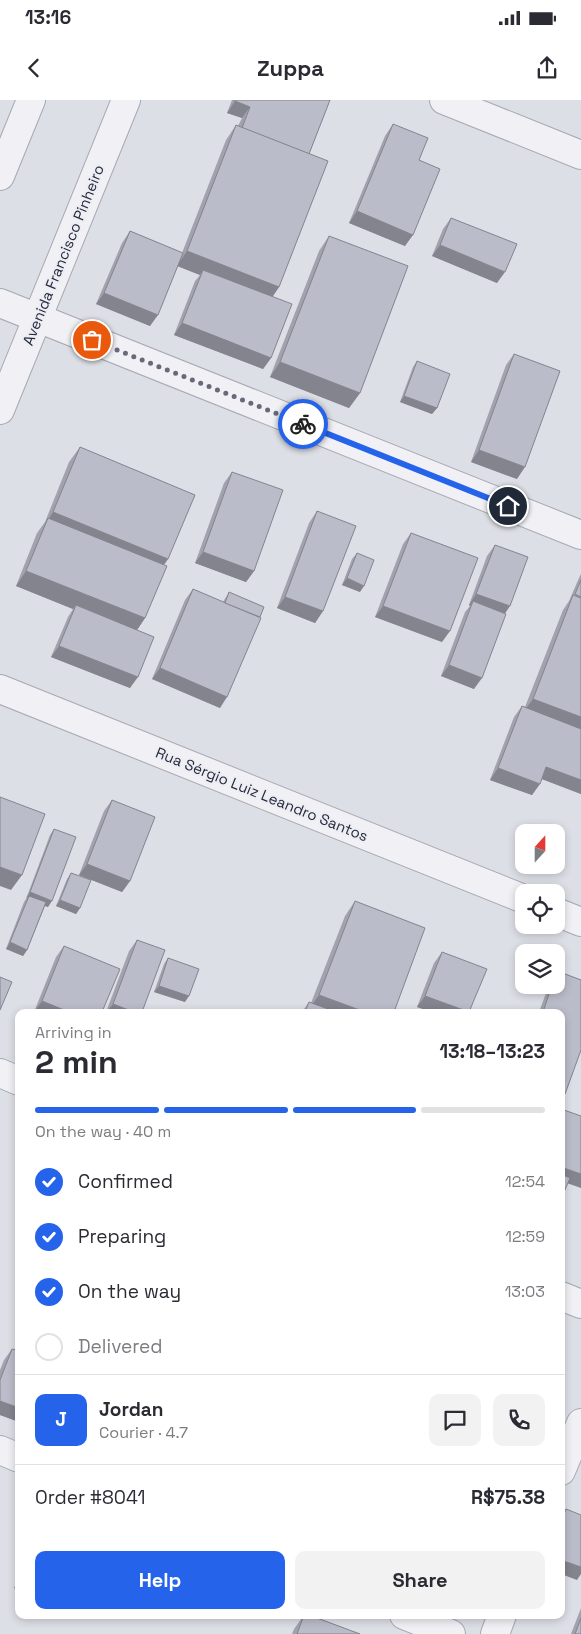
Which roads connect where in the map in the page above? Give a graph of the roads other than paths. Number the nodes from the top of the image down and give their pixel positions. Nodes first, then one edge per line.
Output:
1 (31, 100) edge
2 (126, 100) edge
3 (444, 100) edge
4 (581, 155) edge
5 (0, 176) edge
6 (0, 303) edge
7 (37, 318) junction
8 (0, 410) edge
9 (581, 535) edge
10 (0, 689) edge
11 (515, 895) edge
12 (565, 916) edge
13 (581, 922) edge
14 (0, 1073) edge
15 (15, 1079) edge
16 (565, 1298) edge
17 (581, 1304) edge
18 (581, 1423) edge
19 (0, 1450) edge
20 (15, 1456) edge
21 (565, 1461) edge
22 (414, 1619) edge
23 (501, 1619) edge
24 (451, 1634) edge
25 (495, 1634) edge

1 - 5 street
2 - 7 street, Avenida Francisco Pinheiro
3 - 4 street
6 - 7 street
7 - 8 street, Avenida Francisco Pinheiro
7 - 9 street
10 - 11 street, Rua Sérgio Luiz Leandro Santos
12 - 13 street
14 - 15 street
16 - 17 street
18 - 21 street
19 - 20 street
22 - 24 street
23 - 25 street

